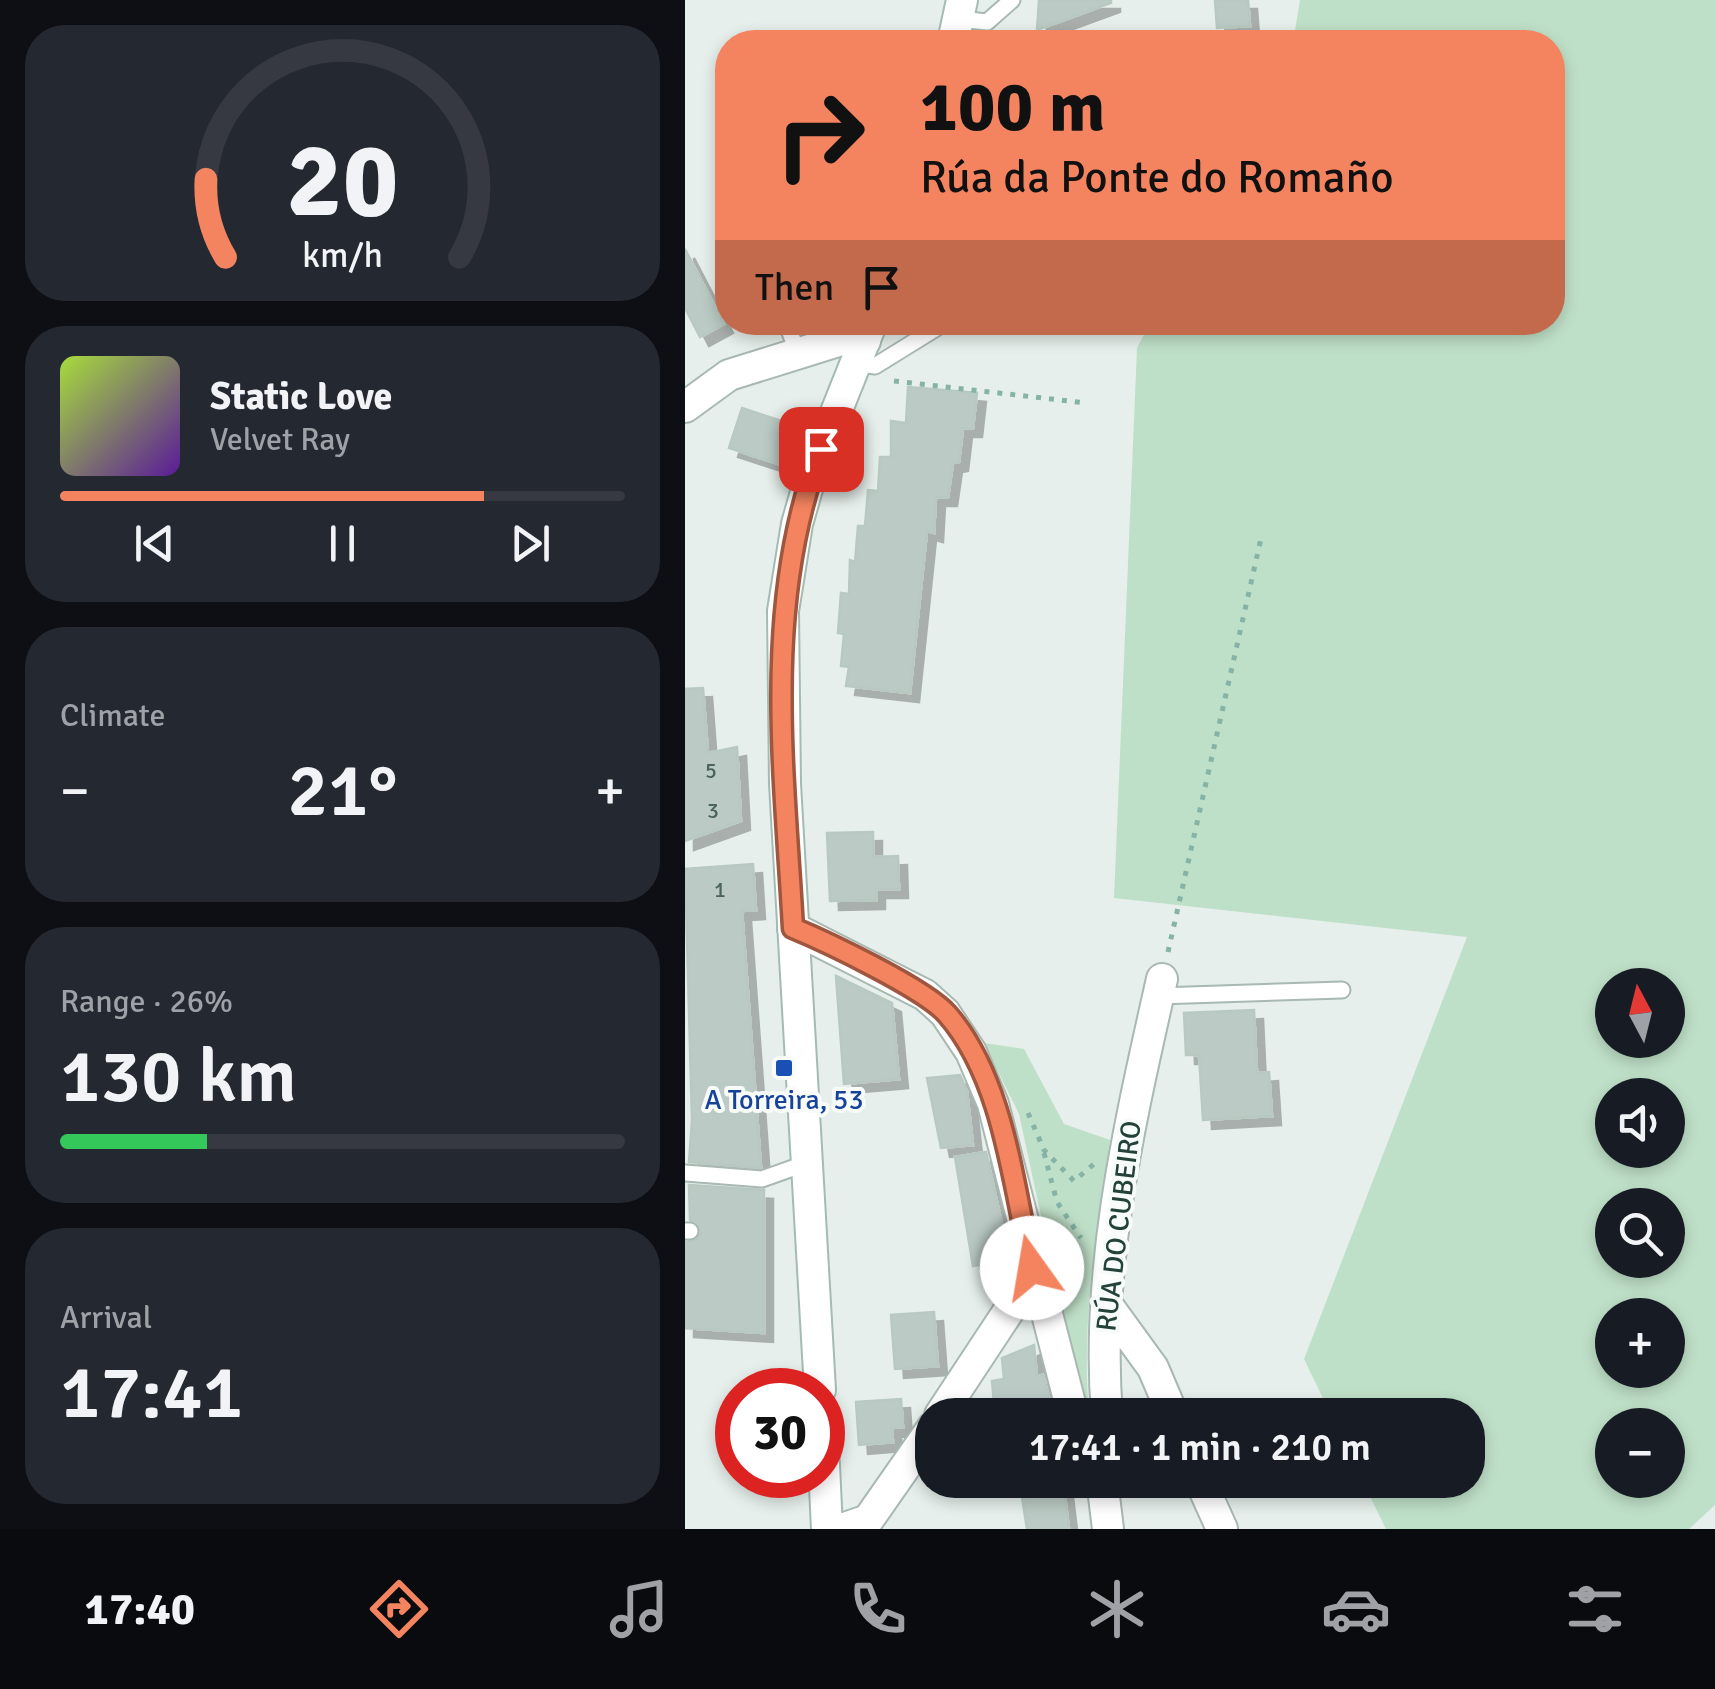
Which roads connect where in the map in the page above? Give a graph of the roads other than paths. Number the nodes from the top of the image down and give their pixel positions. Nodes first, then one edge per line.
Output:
1 (1013, 0) edge
2 (958, 21) edge
3 (791, 335) edge
4 (926, 335) edge
5 (869, 352) edge
6 (799, 356) junction
7 (685, 407) edge
8 (793, 928) junction
9 (1160, 987) joint
10 (1341, 990) dead end
11 (807, 1163) junction
12 (685, 1174) edge
13 (1033, 1274) junction
14 (1109, 1306) junction
15 (818, 1368) edge
16 (951, 1398) edge
17 (1068, 1398) edge
18 (1105, 1398) edge
19 (1166, 1398) edge
20 (915, 1452) edge
21 (826, 1498) edge
22 (1104, 1498) edge
23 (1209, 1498) edge
24 (827, 1529) edge
25 (842, 1529) edge
26 (1107, 1529) edge
27 (1222, 1529) edge

1 - 2 lane
3 - 6 lane
4 - 5 lane
5 - 6 street
5 - 8 street
6 - 7 street
8 - 11 street
8 - 13 street
9 - 10 lane
9 - 14 street, RÚA DO CUBEIRO
11 - 12 lane
11 - 15 street
13 - 16 street
13 - 17 street
14 - 18 street, RÚA DO CUBEIRO
14 - 19 street
20 - 25 street
21 - 24 street
22 - 26 street
23 - 27 street

